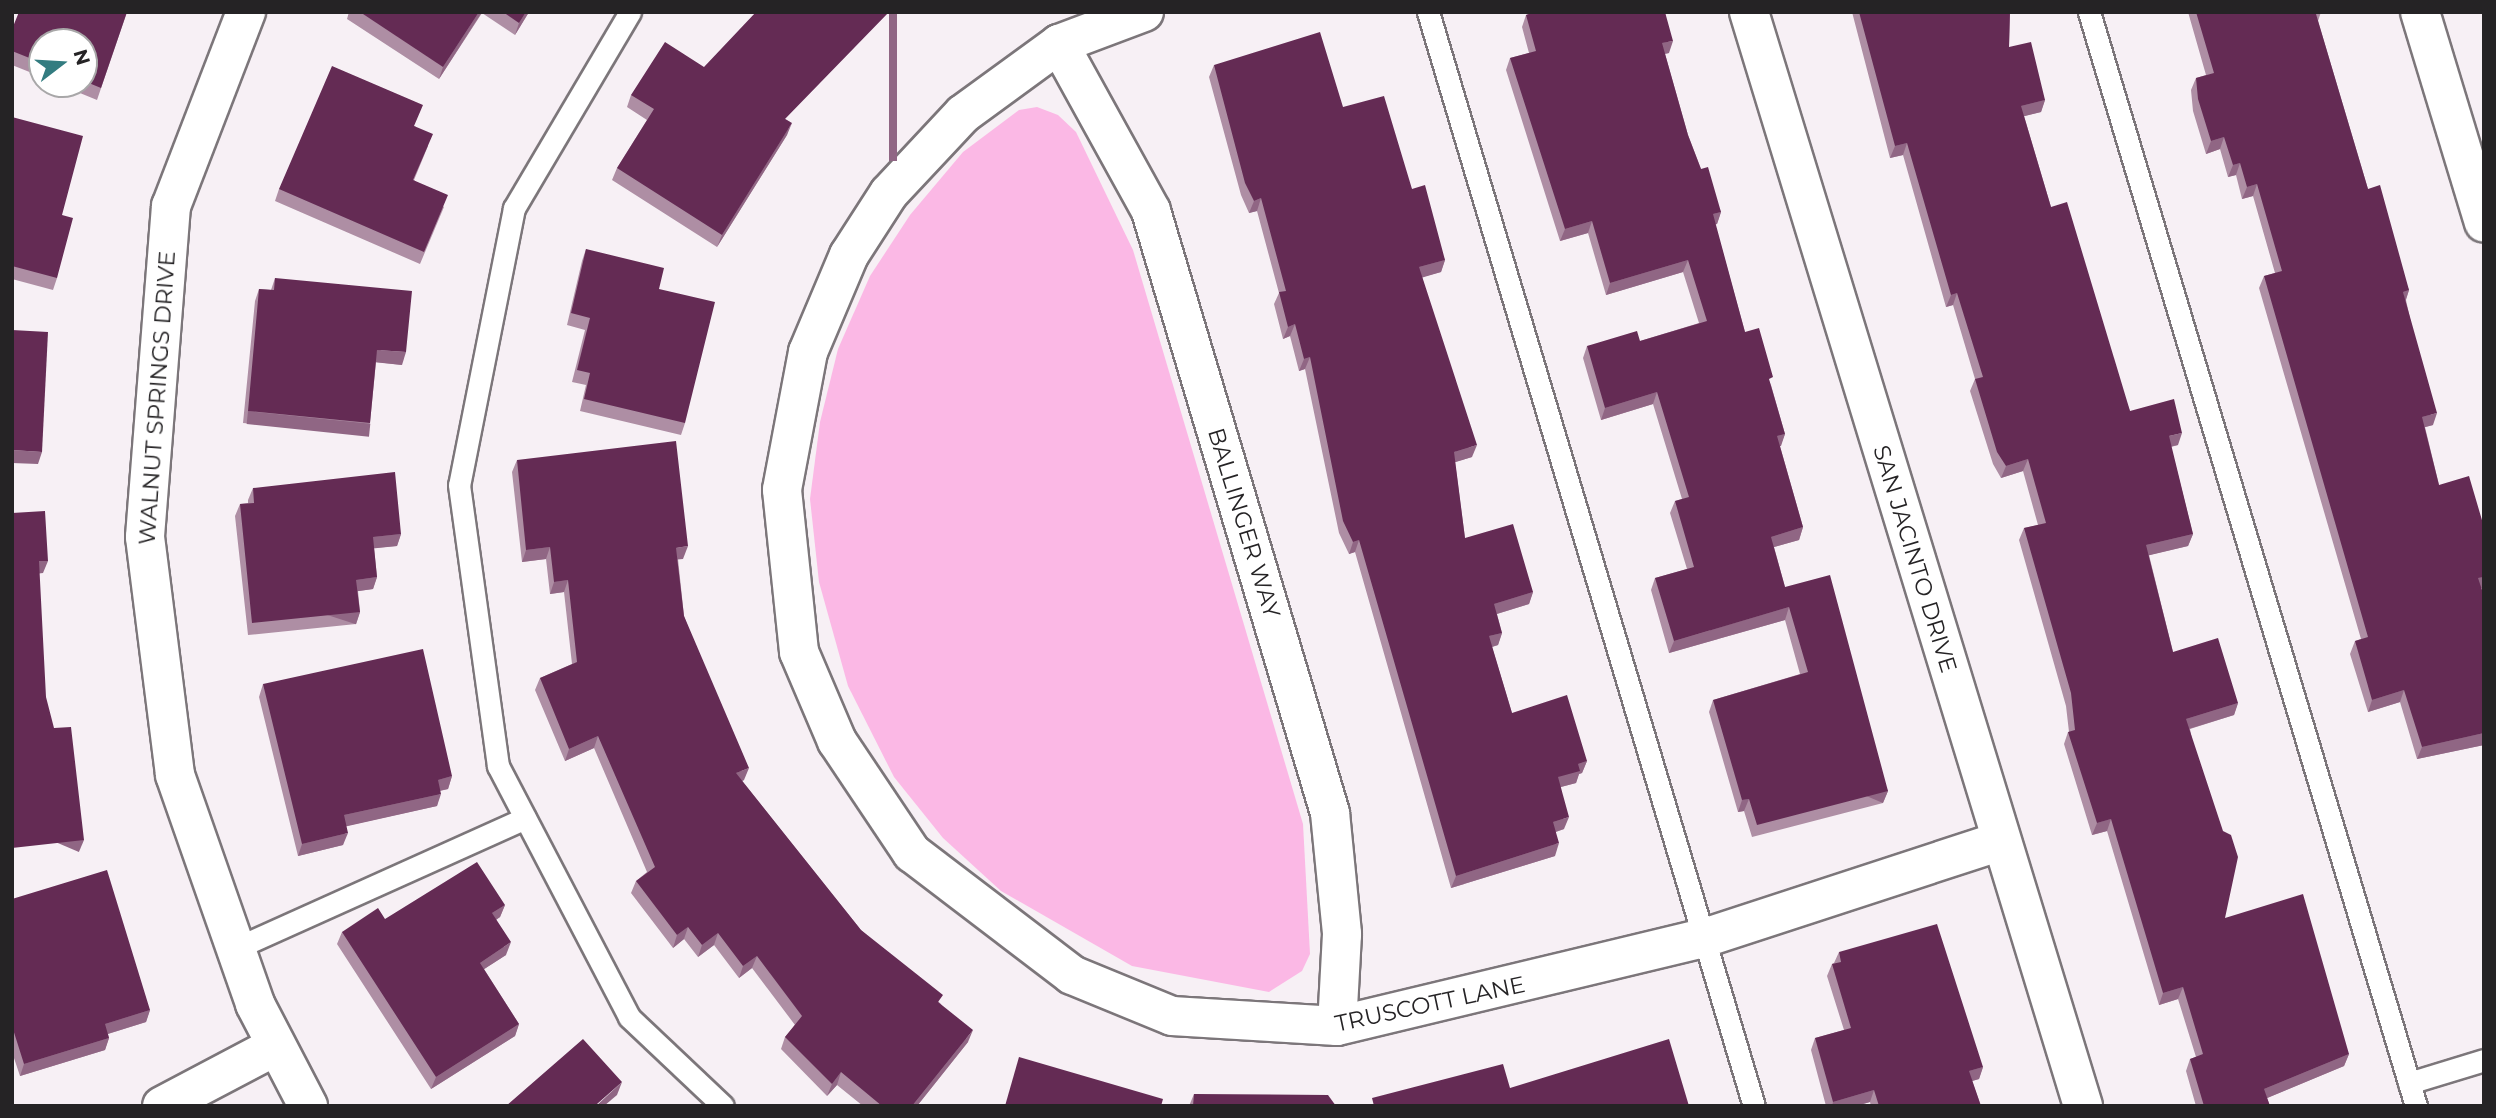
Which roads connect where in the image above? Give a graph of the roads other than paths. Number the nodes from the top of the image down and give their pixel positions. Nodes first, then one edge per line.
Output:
1 (246, 12) edge
2 (630, 12) edge
3 (1144, 12) edge
4 (1428, 12) edge
5 (1749, 12) edge
6 (2088, 12) edge
7 (2420, 12) edge
8 (1059, 44) junction
9 (2484, 223) edge
10 (525, 818) junction
11 (2001, 841) junction
12 (1704, 938) junction
13 (234, 949) junction
14 (1337, 1026) junction
15 (276, 1046) junction
16 (2484, 1060) edge
17 (2409, 1083) junction
18 (162, 1106) edge
19 (308, 1106) edge
20 (723, 1106) edge
21 (1754, 1106) edge
22 (2083, 1106) edge
23 (2416, 1106) edge

1 - 13 street, WALNUT SPRINGS DRIVE
2 - 10 lane
3 - 8 street, TRUSCOTT LANE
4 - 12 lane
5 - 11 street, SAN JACINTO DRIVE
6 - 17 lane
7 - 9 street
8 - 14 street, BALLINGER WAY
8 - 14 street, TRUSCOTT LANE
10 - 13 lane
10 - 20 lane
11 - 12 street, TRUSCOTT LANE
11 - 22 street, SAN JACINTO DRIVE
12 - 14 street, TRUSCOTT LANE
12 - 21 lane
13 - 15 street, WALNUT SPRINGS DRIVE
15 - 18 street
15 - 19 street, WALNUT SPRINGS DRIVE
16 - 17 lane
17 - 23 lane

